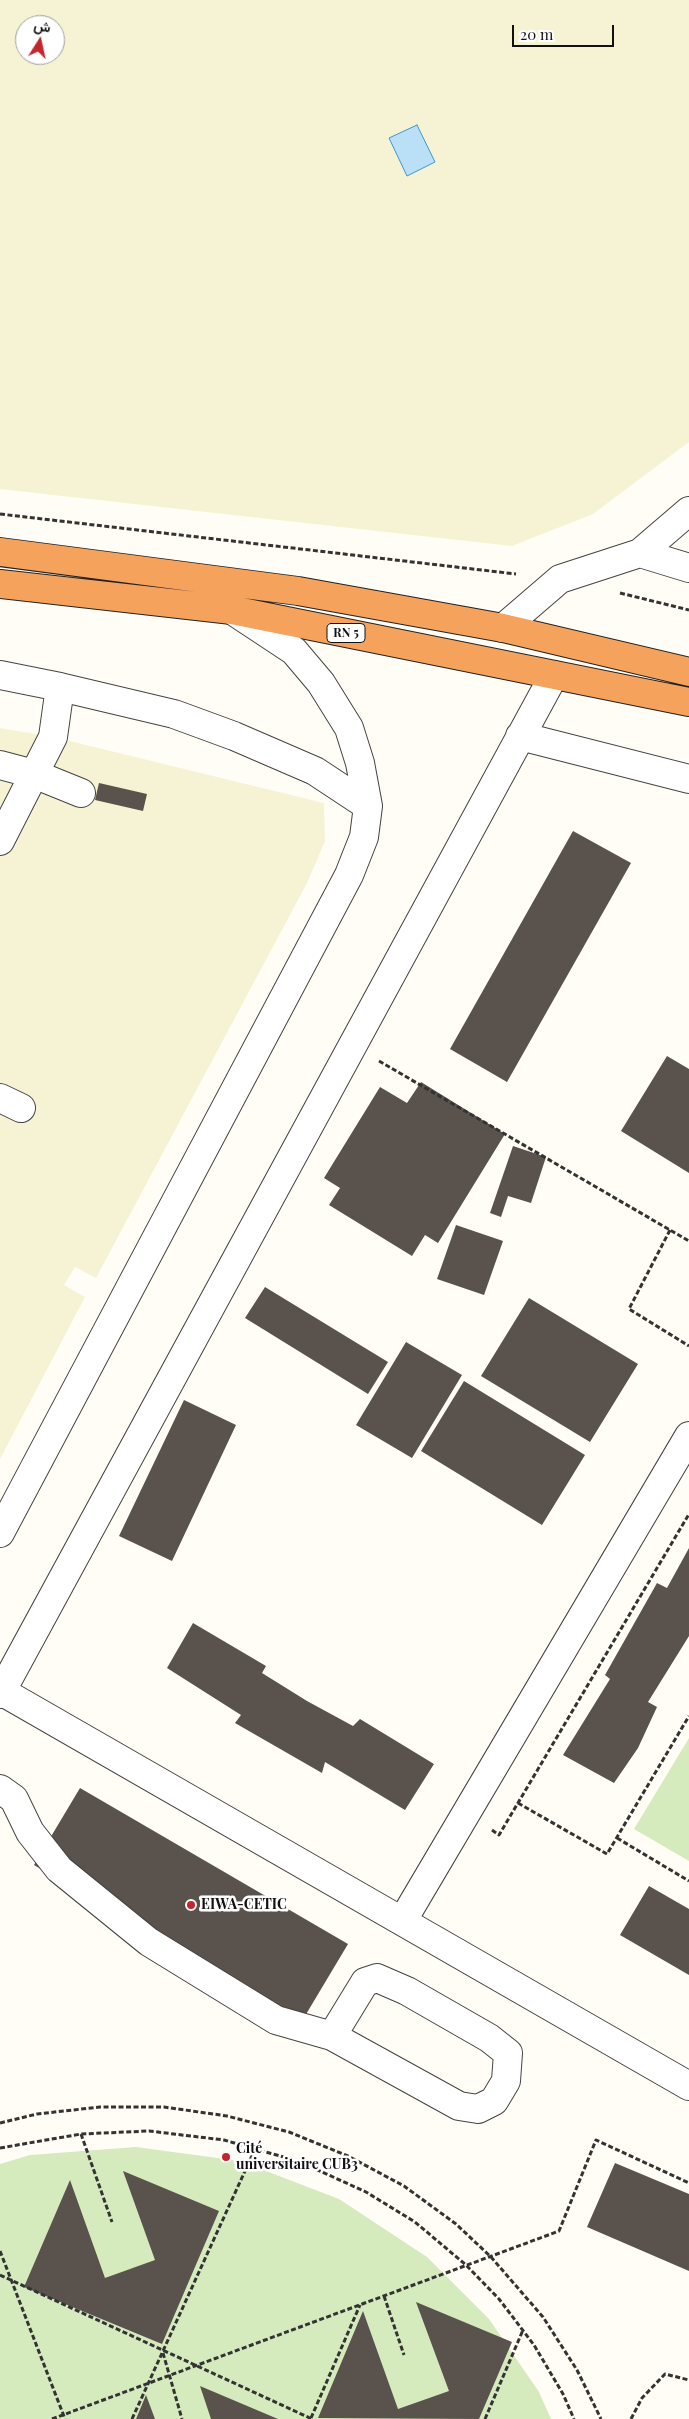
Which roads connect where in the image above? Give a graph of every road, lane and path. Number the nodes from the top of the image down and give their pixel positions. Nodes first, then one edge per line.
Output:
1 (689, 511) edge
2 (0, 514) edge
3 (0, 552) edge
4 (640, 553) junction
5 (689, 568) edge
6 (560, 579) junction
7 (0, 584) edge
8 (615, 592) dead end
9 (232, 610) junction
10 (689, 610) edge
11 (503, 628) junction
12 (689, 672) edge
13 (0, 675) edge
14 (554, 675) junction
15 (60, 687) junction
16 (689, 702) edge
17 (520, 736) junction
18 (0, 764) edge
19 (34, 774) junction
20 (689, 780) edge
21 (81, 793) dead end
22 (368, 806) junction
23 (0, 841) edge
24 (352, 1045) junction
25 (670, 1230) junction
26 (689, 1241) edge
27 (689, 1346) edge
28 (689, 1436) edge
29 (689, 1514) edge
30 (0, 1533) edge
31 (1, 1693) edge
32 (688, 1718) edge
33 (0, 1789) edge
34 (518, 1803) junction
35 (466, 1813) junction
36 (616, 1838) junction
37 (689, 1881) edge
38 (403, 1920) junction
39 (332, 2036) junction
40 (689, 2086) edge
41 (0, 2123) edge
42 (81, 2134) junction
43 (0, 2148) edge
44 (255, 2148) junction
45 (689, 2183) edge
46 (112, 2222) dead end
47 (0, 2251) edge
48 (491, 2256) junction
49 (466, 2266) junction
50 (0, 2276) edge
51 (11, 2281) junction
52 (384, 2296) junction
53 (360, 2305) junction
54 (523, 2330) junction
55 (162, 2351) junction
56 (404, 2355) dead end
57 (194, 2366) junction
58 (168, 2376) junction
59 (689, 2380) edge
60 (148, 2383) junction
61 (64, 2417) edge
62 (52, 2419) edge
63 (132, 2419) edge
64 (182, 2419) edge
65 (311, 2419) edge
66 (486, 2419) edge
67 (574, 2419) edge
68 (601, 2419) edge
69 (631, 2419) edge

1 - 4 street
2 - 6 path
3 - 11 highway, RN 5
4 - 5 street
4 - 6 street
6 - 11 street
7 - 9 highway, RN 5
8 - 10 path
9 - 14 highway, RN 5
9 - 22 street
11 - 12 highway, RN 5
13 - 15 street
14 - 16 highway, RN 5
14 - 17 street
15 - 19 street
15 - 22 street
17 - 20 street
17 - 24 street
18 - 19 street
19 - 21 street
19 - 23 street
22 - 30 street
24 - 25 path
24 - 31 street
25 - 26 path
25 - 27 path
28 - 35 street
29 - 34 path
31 - 38 street
32 - 36 path
33 - 39 street
34 - 35 path
34 - 36 path
35 - 38 street
36 - 37 path
38 - 40 street
39 - 39 street
41 - 48 path
42 - 43 path
42 - 44 path
42 - 46 path
44 - 49 path
44 - 55 path
45 - 48 path
47 - 51 path
48 - 49 path
48 - 68 path
49 - 52 path
49 - 54 path
50 - 51 path
51 - 55 path
51 - 61 path
52 - 53 path
52 - 56 path
53 - 57 path
53 - 65 path
54 - 66 path
54 - 67 path
55 - 57 path
55 - 58 path
55 - 60 path
57 - 58 path
57 - 65 path
58 - 60 path
58 - 64 path
59 - 69 path
60 - 61 path
60 - 63 path
61 - 62 path

